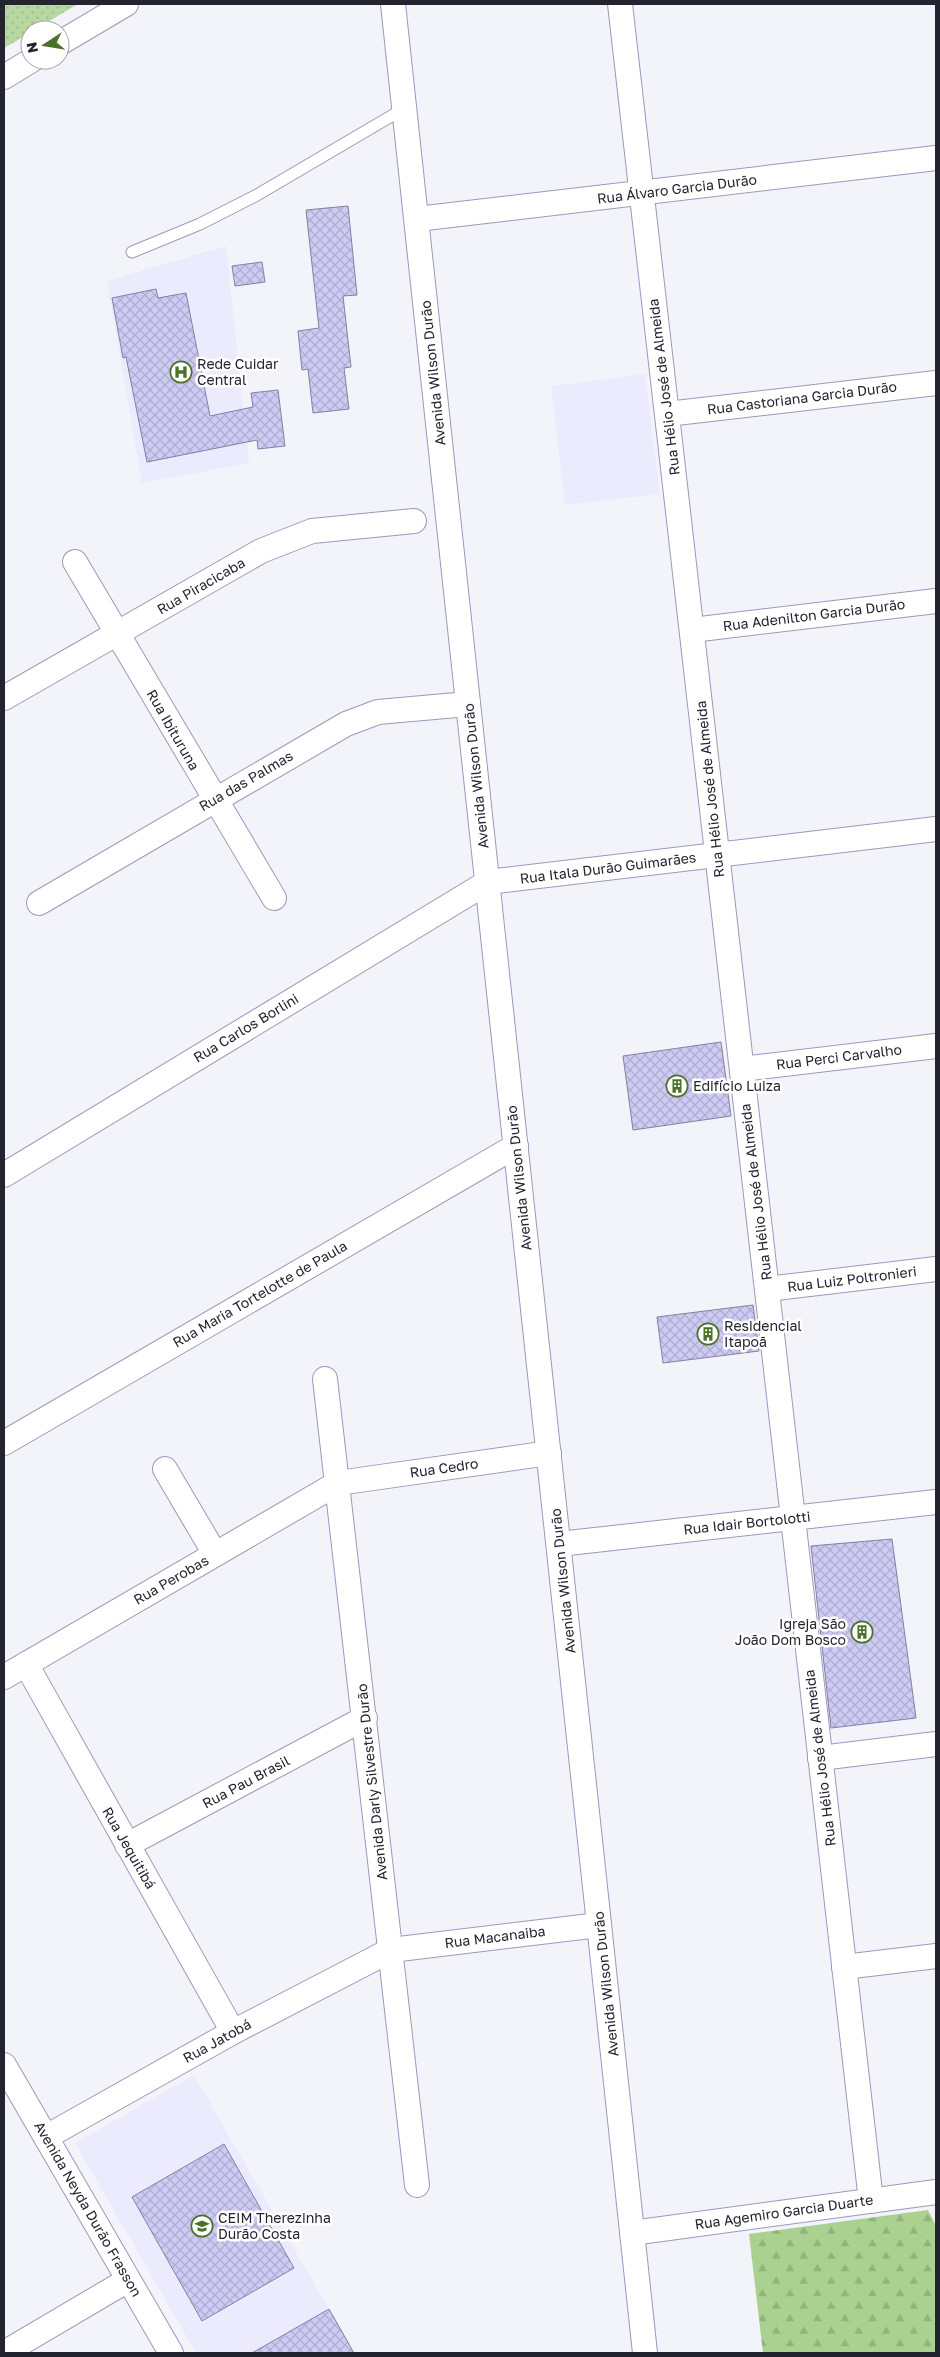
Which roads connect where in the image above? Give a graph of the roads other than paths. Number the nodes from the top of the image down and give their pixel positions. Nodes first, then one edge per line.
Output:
1 (126, 4) edge
2 (393, 4) edge
3 (620, 4) edge
4 (70, 37) edge
5 (20, 67) edge
6 (4, 77) edge
7 (405, 108) junction
8 (936, 158) edge
9 (642, 193) junction
10 (417, 219) junction
11 (132, 252) dead end
12 (936, 382) edge
13 (667, 414) junction
14 (414, 520) dead end
15 (74, 562) dead end
16 (936, 601) edge
17 (692, 630) junction
18 (117, 634) junction
19 (4, 698) edge
20 (468, 704) junction
21 (214, 800) junction
22 (936, 829) edge
23 (717, 855) junction
24 (488, 882) junction
25 (274, 898) dead end
26 (39, 903) dead end
27 (936, 1046) edge
28 (742, 1069) junction
29 (516, 1146) junction
30 (4, 1175) edge
31 (936, 1269) edge
32 (767, 1289) junction
33 (326, 1380) dead end
34 (4, 1443) edge
35 (549, 1453) junction
36 (165, 1470) dead end
37 (338, 1483) junction
38 (936, 1502) edge
39 (793, 1518) junction
40 (559, 1544) junction
41 (215, 1554) junction
42 (26, 1664) junction
43 (4, 1677) edge
44 (365, 1718) junction
45 (936, 1744) edge
46 (820, 1758) junction
47 (127, 1845) junction
48 (599, 1925) junction
49 (391, 1950) junction
50 (936, 1956) edge
51 (844, 1967) junction
52 (233, 2032) junction
53 (4, 2065) edge
54 (46, 2137) junction
55 (417, 2185) dead end
56 (936, 2192) edge
57 (871, 2201) junction
58 (632, 2233) junction
59 (128, 2280) junction
60 (4, 2353) edge
61 (171, 2353) edge
62 (645, 2353) edge

1 - 4 street
2 - 7 street, Avenida Wilson Durão
3 - 9 street, Rua Hélio José de Almeida
5 - 6 street
7 - 10 street, Avenida Wilson Durão
7 - 11 lane
8 - 9 street, Rua Álvaro Garcia Durão
9 - 10 street, Rua Álvaro Garcia Durão
9 - 13 street, Rua Hélio José de Almeida
10 - 20 street, Avenida Wilson Durão
12 - 13 street, Rua Castoriana Garcia Durão
13 - 17 street, Rua Hélio José de Almeida
14 - 18 street, Rua Piracicaba
15 - 18 street, Rua Ibituruna
16 - 17 street, Rua Adenilton Garcia Durão
17 - 23 street, Rua Hélio José de Almeida
18 - 19 street, Rua Piracicaba
18 - 21 street, Rua Ibituruna
20 - 21 street, Rua das Palmas
20 - 24 street, Avenida Wilson Durão
21 - 25 street, Rua Ibituruna
21 - 26 street, Rua das Palmas
22 - 23 street, Rua Itala Durão Guimarães
23 - 24 street, Rua Itala Durão Guimarães
23 - 28 street, Rua Hélio José de Almeida
24 - 29 street, Avenida Wilson Durão
24 - 30 street, Rua Carlos Borlini
27 - 28 street, Rua Perci Carvalho
28 - 32 street, Rua Hélio José de Almeida
29 - 34 street, Rua Maria Tortelotte de Paula
29 - 35 street, Avenida Wilson Durão
31 - 32 street, Rua Luiz Poltronieri
32 - 39 street, Rua Hélio José de Almeida
33 - 37 street, Avenida Darly Silvestre Durão
35 - 37 street, Rua Cedro
35 - 40 street, Avenida Wilson Durão
36 - 41 street
37 - 41 street, Rua Perobas
37 - 44 street, Avenida Darly Silvestre Durão
38 - 39 street, Rua Idair Bortolotti
39 - 40 street, Rua Idair Bortolotti
39 - 46 street, Rua Hélio José de Almeida
40 - 48 street, Avenida Wilson Durão
41 - 42 street, Rua Perobas
42 - 43 street, Rua Perobas
42 - 47 street, Rua Jequitibá
44 - 47 street, Rua Pau Brasil
44 - 49 street, Avenida Darly Silvestre Durão
45 - 46 street
46 - 51 street, Rua Hélio José de Almeida
47 - 52 street, Rua Jequitibá
48 - 49 street, Rua Macanaiba
48 - 58 street, Avenida Wilson Durão
49 - 52 street, Rua Jatobá
49 - 55 street, Avenida Darly Silvestre Durão
50 - 51 street
51 - 57 street, Rua Hélio José de Almeida
52 - 54 street, Rua Jatobá
53 - 54 street, Avenida Neyda Durão Frasson
54 - 59 street, Avenida Neyda Durão Frasson
56 - 57 street, Rua Agemiro Garcia Duarte
57 - 58 street, Rua Agemiro Garcia Duarte
58 - 62 street, Avenida Wilson Durão
59 - 60 street
59 - 61 street, Avenida Neyda Durão Frasson

